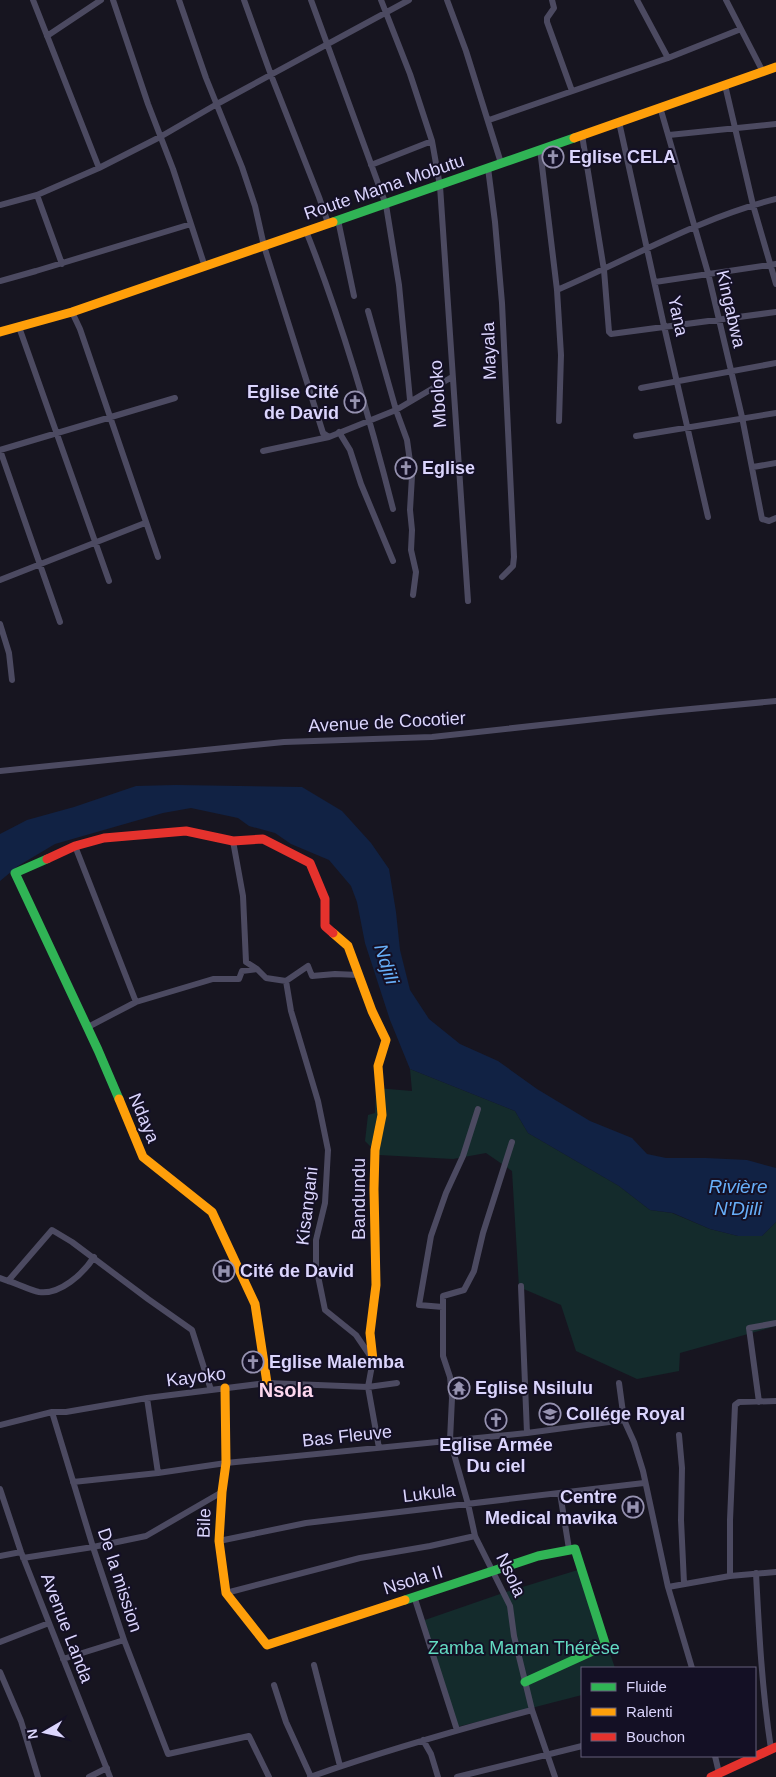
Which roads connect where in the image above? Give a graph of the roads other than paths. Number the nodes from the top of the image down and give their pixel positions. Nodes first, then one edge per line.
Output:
1 (33, 0) edge
2 (101, 0) edge
3 (113, 0) edge
4 (178, 0) edge
5 (244, 0) edge
6 (311, 0) edge
7 (381, 0) edge
8 (409, 0) edge
9 (447, 0) edge
10 (552, 0) edge
11 (637, 0) edge
12 (726, 0) edge
13 (386, 12) junction
14 (741, 29) junction
15 (47, 36) junction
16 (327, 45) junction
17 (668, 58) junction
18 (776, 67) edge
19 (763, 72) junction
20 (271, 75) junction
21 (725, 85) junction
22 (572, 91) junction
23 (217, 104) junction
24 (660, 107) junction
25 (489, 120) junction
26 (619, 122) junction
27 (776, 124) edge
28 (736, 128) junction
29 (582, 135) junction
30 (669, 135) junction
31 (160, 137) junction
32 (432, 141) junction
33 (540, 149) junction
34 (501, 163) junction
35 (371, 165) junction
36 (99, 168) junction
37 (488, 168) junction
38 (440, 186) junction
39 (37, 194) junction
40 (776, 199) edge
41 (0, 205) edge
42 (386, 205) junction
43 (754, 205) junction
44 (338, 220) junction
45 (328, 223) junction
46 (192, 224) junction
47 (694, 227) junction
48 (306, 231) junction
49 (264, 246) junction
50 (647, 248) junction
51 (62, 264) junction
52 (774, 264) edge
53 (205, 267) junction
54 (604, 270) junction
55 (708, 273) junction
56 (0, 281) edge
57 (655, 282) junction
58 (776, 284) edge
59 (557, 290) junction
60 (354, 296) dead end
61 (368, 311) dead end
62 (72, 312) junction
63 (776, 312) edge
64 (718, 319) junction
65 (664, 326) junction
66 (19, 327) junction
67 (0, 332) edge
68 (776, 363) edge
69 (730, 370) junction
70 (452, 377) junction
71 (677, 382) junction
72 (641, 388) dead end
73 (175, 398) dead end
74 (410, 400) junction
75 (396, 410) junction
76 (776, 413) edge
77 (110, 417) junction
78 (742, 417) junction
79 (370, 419) junction
80 (559, 421) dead end
81 (688, 427) junction
82 (339, 432) junction
83 (56, 433) junction
84 (636, 436) dead end
85 (329, 437) junction
86 (0, 450) edge
87 (263, 450) dead end
88 (776, 463) edge
89 (753, 467) junction
90 (393, 509) dead end
91 (708, 517) dead end
92 (776, 518) edge
93 (145, 523) junction
94 (94, 542) junction
95 (158, 557) dead end
96 (393, 561) dead end
97 (39, 564) junction
98 (502, 577) dead end
99 (0, 580) edge
100 (109, 580) dead end
101 (412, 595) dead end
102 (468, 600) dead end
103 (60, 622) dead end
104 (0, 624) edge
105 (12, 680) dead end
106 (776, 701) edge
107 (0, 771) edge
108 (233, 840) junction
109 (74, 846) junction
110 (257, 969) junction
111 (359, 975) junction
112 (286, 981) junction
113 (136, 1002) junction
114 (88, 1028) junction
115 (478, 1109) dead end
116 (512, 1142) dead end
117 (94, 1257) junction
118 (0, 1278) edge
119 (8, 1282) junction
120 (520, 1286) dead end
121 (443, 1307) junction
122 (776, 1323) edge
123 (373, 1360) junction
124 (266, 1383) junction
125 (397, 1383) dead end
126 (619, 1383) dead end
127 (368, 1387) junction
128 (225, 1388) junction
129 (211, 1390) junction
130 (147, 1398) junction
131 (776, 1401) edge
132 (759, 1402) junction
133 (52, 1412) junction
134 (624, 1420) junction
135 (0, 1425) edge
136 (527, 1434) junction
137 (678, 1435) dead end
138 (450, 1440) junction
139 (379, 1448) junction
140 (226, 1463) junction
141 (158, 1473) junction
142 (73, 1482) junction
143 (644, 1483) junction
144 (0, 1489) edge
145 (222, 1492) junction
146 (560, 1493) junction
147 (468, 1504) junction
148 (475, 1536) junction
149 (219, 1541) junction
150 (93, 1547) junction
151 (569, 1550) junction
152 (22, 1555) junction
153 (0, 1556) edge
154 (494, 1571) junction
155 (776, 1572) edge
156 (756, 1573) junction
157 (730, 1576) junction
158 (684, 1583) junction
159 (668, 1587) junction
160 (226, 1593) junction
161 (414, 1596) junction
162 (49, 1623) junction
163 (124, 1640) junction
164 (0, 1642) edge
165 (63, 1659) junction
166 (314, 1665) dead end
167 (692, 1667) edge
168 (0, 1672) edge
169 (525, 1682) junction
170 (274, 1685) dead end
171 (532, 1710) junction
172 (457, 1730) junction
173 (422, 1740) junction
174 (581, 1746) edge
175 (774, 1748) edge
176 (548, 1755) junction
177 (756, 1756) edge
178 (715, 1757) edge
179 (754, 1757) edge
180 (340, 1766) junction
181 (107, 1768) junction
182 (715, 1775) edge
183 (38, 1777) edge
184 (89, 1777) edge
185 (110, 1777) edge
186 (269, 1777) edge
187 (310, 1777) edge
188 (438, 1777) edge
189 (457, 1777) edge
190 (555, 1777) edge

1 - 15 street
2 - 15 street
3 - 31 street
4 - 23 street
5 - 20 street
6 - 16 street
7 - 13 street
8 - 13 street
9 - 25 street
10 - 22 street
11 - 17 street
12 - 14 street
13 - 16 street
13 - 32 street, Mboloko
14 - 17 street
14 - 19 street
15 - 36 street
16 - 20 street
16 - 35 street
17 - 22 street
18 - 19 street, Route Mama Mobutu
19 - 21 street, Route Mama Mobutu
20 - 23 street
20 - 45 street
21 - 24 street, Route Mama Mobutu
21 - 28 street
22 - 25 street
23 - 31 street
23 - 49 street
24 - 26 street, Route Mama Mobutu
24 - 30 street, Kingabwa
25 - 34 street
26 - 29 street, Route Mama Mobutu
26 - 50 street, Yana
27 - 28 street
28 - 30 street
28 - 43 street
29 - 33 street, Route Mama Mobutu
29 - 54 street
30 - 47 street, Kingabwa
31 - 36 street
31 - 46 street
32 - 35 street
32 - 38 street, Mboloko
33 - 34 street, Route Mama Mobutu
33 - 59 street
34 - 37 street, Route Mama Mobutu
35 - 42 street
36 - 39 street
37 - 38 street, Route Mama Mobutu
37 - 98 street, Mayala
38 - 42 street, Route Mama Mobutu
38 - 70 street, Mboloko
39 - 41 street
39 - 51 street
40 - 43 street
42 - 44 street, Route Mama Mobutu
42 - 74 street
43 - 47 street
43 - 52 street
44 - 45 street, Route Mama Mobutu
44 - 60 street
45 - 48 street, Route Mama Mobutu
46 - 51 street
46 - 53 street
47 - 50 street
47 - 55 street, Kingabwa
48 - 49 street, Route Mama Mobutu
48 - 79 street
49 - 53 street, Route Mama Mobutu
49 - 85 street
50 - 54 street
50 - 57 street, Yana
51 - 56 street
52 - 55 street
52 - 58 street
53 - 62 street, Route Mama Mobutu
54 - 59 street
54 - 65 street
55 - 57 street
55 - 64 street, Kingabwa
57 - 65 street, Yana
59 - 80 street
61 - 75 street
62 - 66 street, Route Mama Mobutu
62 - 77 street
63 - 64 street
64 - 65 street
64 - 69 street, Kingabwa
65 - 71 street, Yana
66 - 67 street, Route Mama Mobutu
66 - 83 street
68 - 69 street
69 - 71 street
69 - 78 street, Kingabwa
70 - 74 street
70 - 102 street, Mboloko
71 - 72 street
71 - 81 street, Yana
73 - 77 street
74 - 75 street
75 - 79 street
75 - 101 street
76 - 78 street
77 - 83 street
77 - 93 street
78 - 81 street
78 - 89 street, Kingabwa
79 - 82 street
79 - 90 street
81 - 84 street
81 - 91 street, Yana
82 - 85 street
82 - 96 street
83 - 86 street
83 - 94 street
85 - 87 street
86 - 97 street
88 - 89 street
89 - 92 street, Kingabwa
93 - 94 street
93 - 95 street
94 - 97 street
94 - 100 street
97 - 99 street
97 - 103 street
104 - 105 street
106 - 107 street, Avenue de Cocotier
108 - 109 street
108 - 110 street
108 - 111 street
109 - 113 street
109 - 114 street, Ndaya
110 - 112 street
110 - 113 street
111 - 112 street
111 - 123 street, Bandundu
112 - 123 street, Kisangani
113 - 114 street
114 - 124 street, Ndaya
115 - 121 street
116 - 121 street
117 - 119 street
117 - 119 street
117 - 129 street
118 - 119 street
120 - 136 street
121 - 138 street, Nsola
122 - 132 street
123 - 127 street
124 - 127 street, Kayoko
124 - 128 street, Kayoko
125 - 127 street, Kayoko
126 - 134 street
127 - 139 street
128 - 129 street, Kayoko
128 - 140 street, Bile
129 - 130 street, Kayoko
130 - 133 street, Kayoko
130 - 141 street
131 - 132 street
132 - 157 street
133 - 135 street, Kayoko
133 - 142 street, De la mission
134 - 136 street, Bas Fleuve
134 - 143 street
136 - 138 street, Bas Fleuve
137 - 158 street
138 - 139 street, Bas Fleuve
138 - 147 street, Nsola
139 - 140 street, Bas Fleuve
140 - 141 street, Bas Fleuve
140 - 145 street, Bile
141 - 142 street, Bas Fleuve
142 - 150 street, De la mission
143 - 146 street, Lukula
143 - 159 street
144 - 152 street, Avenue Landa
145 - 149 street, Bile
145 - 150 street
146 - 147 street, Lukula
146 - 151 street
147 - 148 street, Nsola
147 - 149 street, Lukula
148 - 154 street, Nsola
148 - 160 street
149 - 160 street, Bile
150 - 152 street
150 - 163 street, De la mission
151 - 154 street, Nsola II
151 - 169 street
152 - 153 street
152 - 162 street, Avenue Landa
154 - 161 street, Nsola II
154 - 169 street, Nsola
155 - 156 street
156 - 157 street
156 - 175 street
157 - 158 street
158 - 159 street
159 - 167 street
160 - 161 street, Nsola II
161 - 172 street
162 - 164 street
162 - 165 street, Avenue Landa
163 - 165 street
163 - 186 street, De la mission
165 - 181 street, Avenue Landa
166 - 180 street
168 - 183 street
169 - 171 street, Nsola
170 - 187 street
171 - 172 street
171 - 176 street, Nsola
172 - 173 street
173 - 180 street
173 - 188 street
174 - 176 street
175 - 177 street
176 - 189 street
176 - 190 street, Nsola
178 - 182 street
179 - 182 street
180 - 187 street
181 - 184 street
181 - 185 street, Avenue Landa

